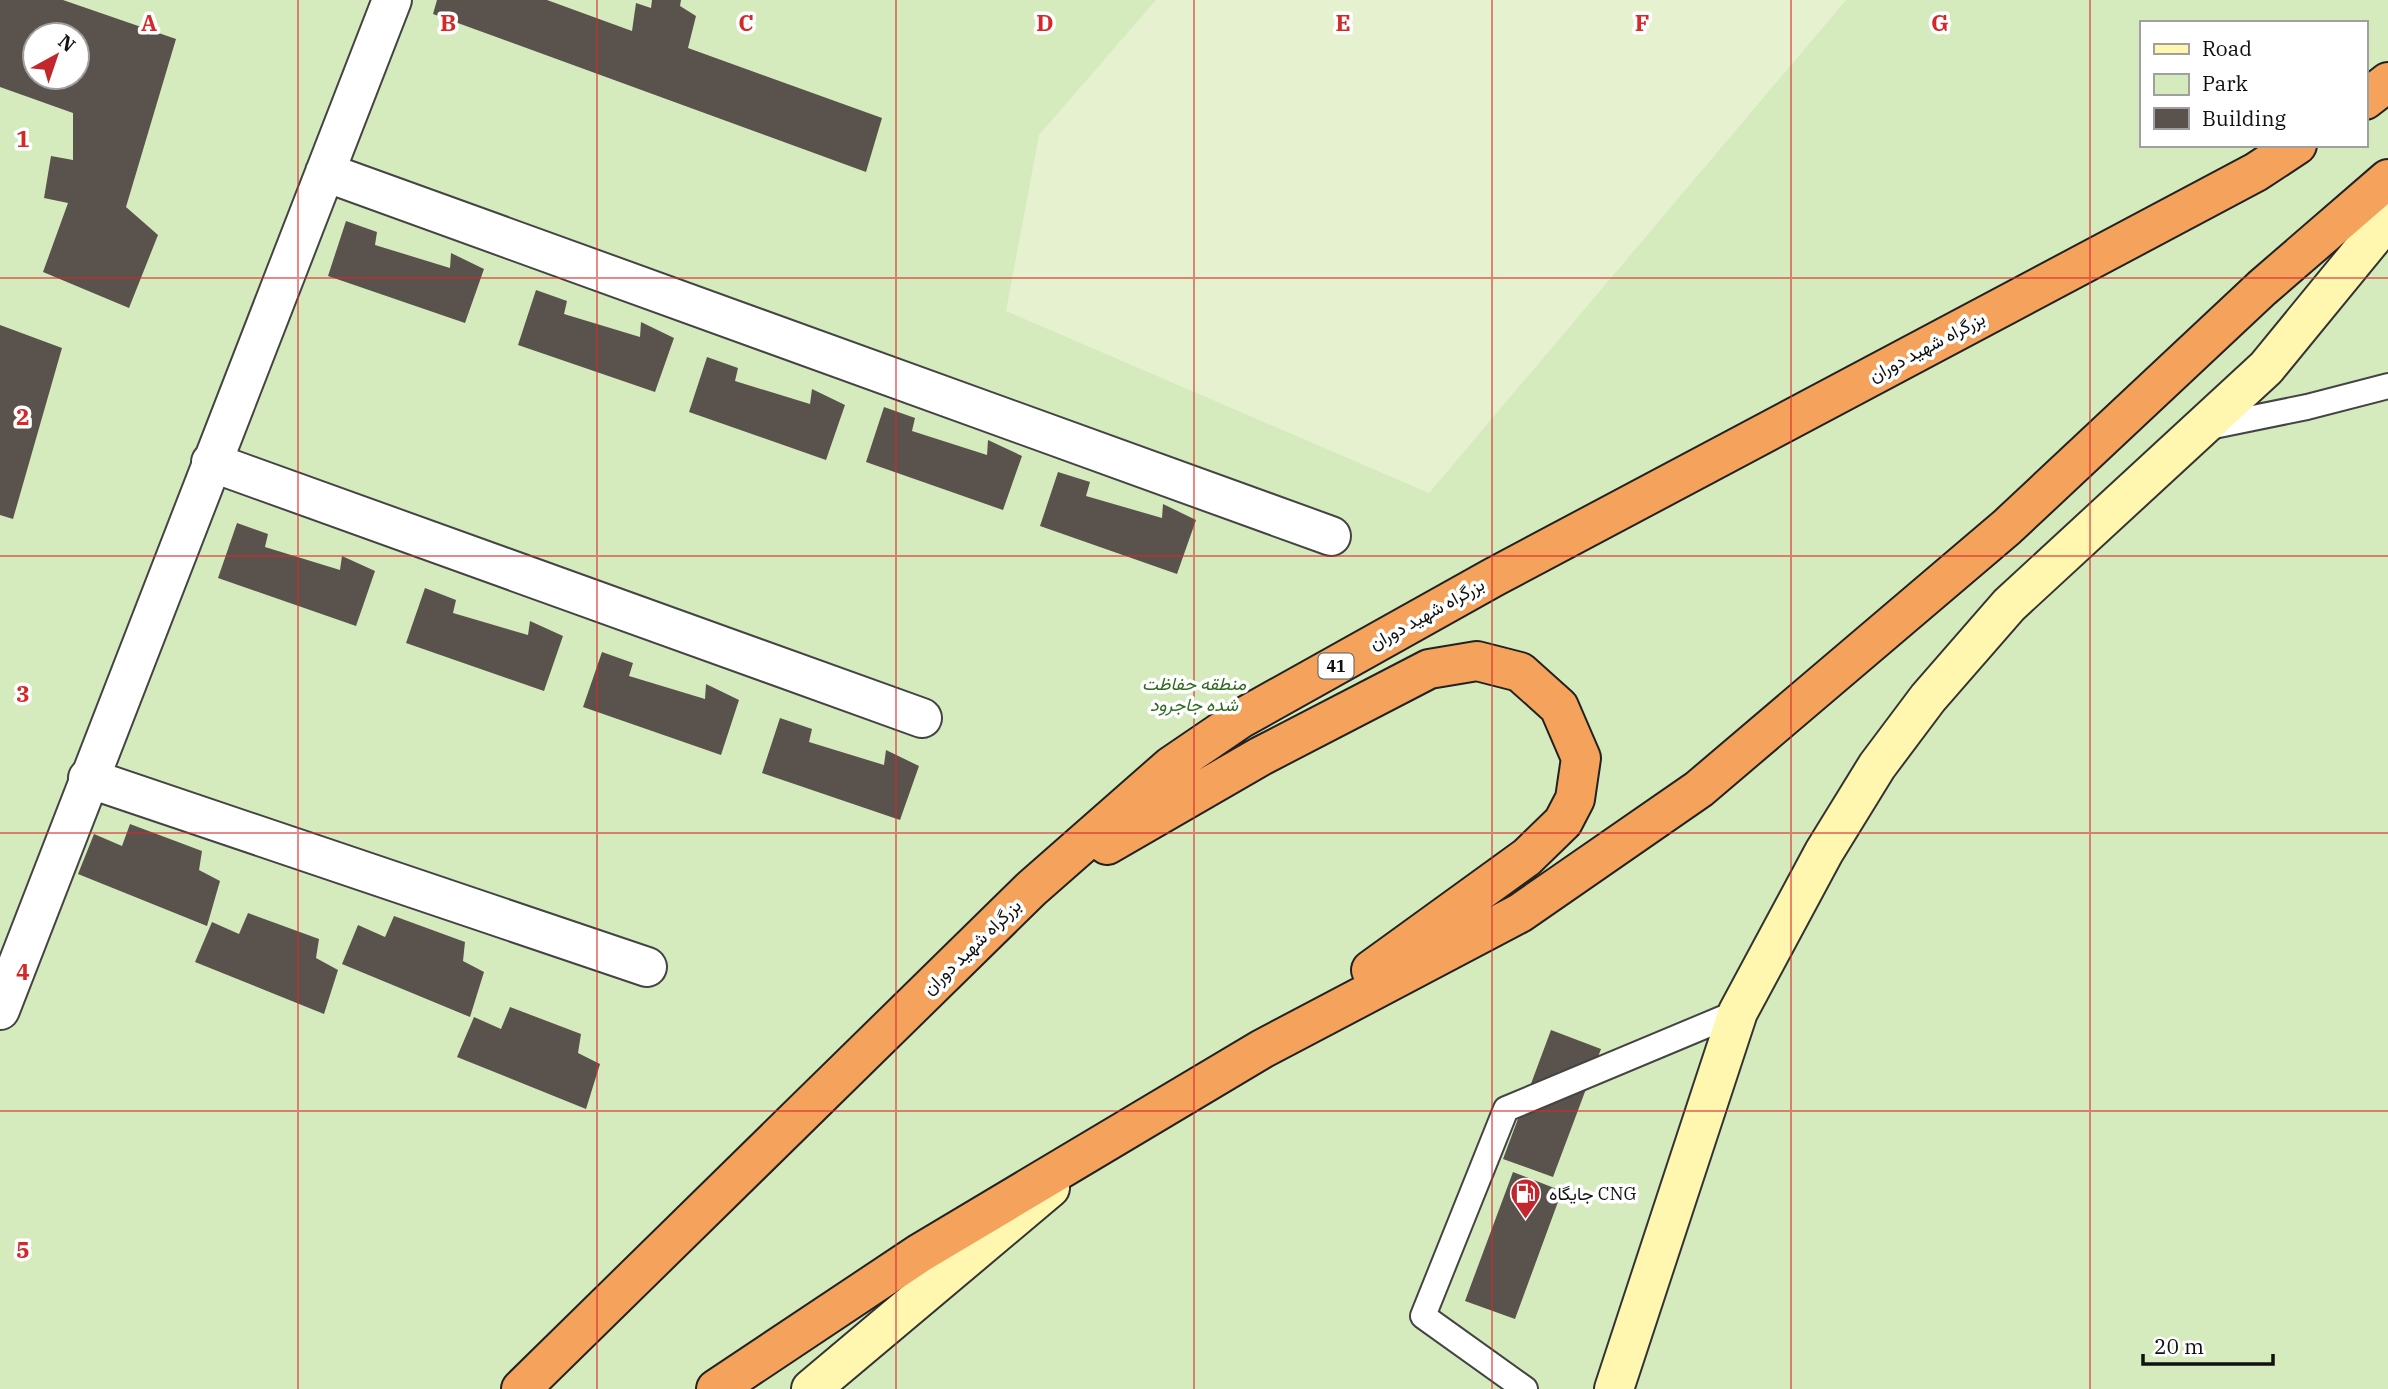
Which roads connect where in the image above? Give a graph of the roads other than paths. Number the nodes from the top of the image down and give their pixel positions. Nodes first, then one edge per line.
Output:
1 (392, 0) edge
2 (2388, 82) edge
3 (2367, 98) edge
4 (2294, 147) edge
5 (325, 172) junction
6 (2388, 178) edge
7 (2388, 219) edge
8 (2388, 386) edge
9 (2200, 429) junction
10 (211, 462) junction
11 (2086, 521) dead end
12 (1331, 536) dead end
13 (922, 718) dead end
14 (89, 778) junction
15 (1031, 889) junction
16 (647, 967) dead end
17 (0, 1010) edge
18 (1738, 1012) junction
19 (1262, 1049) junction
20 (1096, 1150) junction
21 (521, 1389) edge
22 (716, 1389) edge
23 (811, 1389) edge
24 (1525, 1389) edge
25 (1614, 1389) edge

1 - 5 street
2 - 3 highway
4 - 15 highway, بزرگراه شهید دوران / 41
5 - 10 street
5 - 12 street
6 - 19 highway
7 - 9 main road
8 - 9 lane
9 - 11 lane
9 - 18 main road
10 - 13 street
10 - 14 street
14 - 16 street
14 - 17 street
15 - 19 highway
15 - 21 highway, بزرگراه شهید دوران / 41
18 - 24 lane
18 - 25 main road
19 - 20 highway
20 - 22 highway
20 - 23 main road

